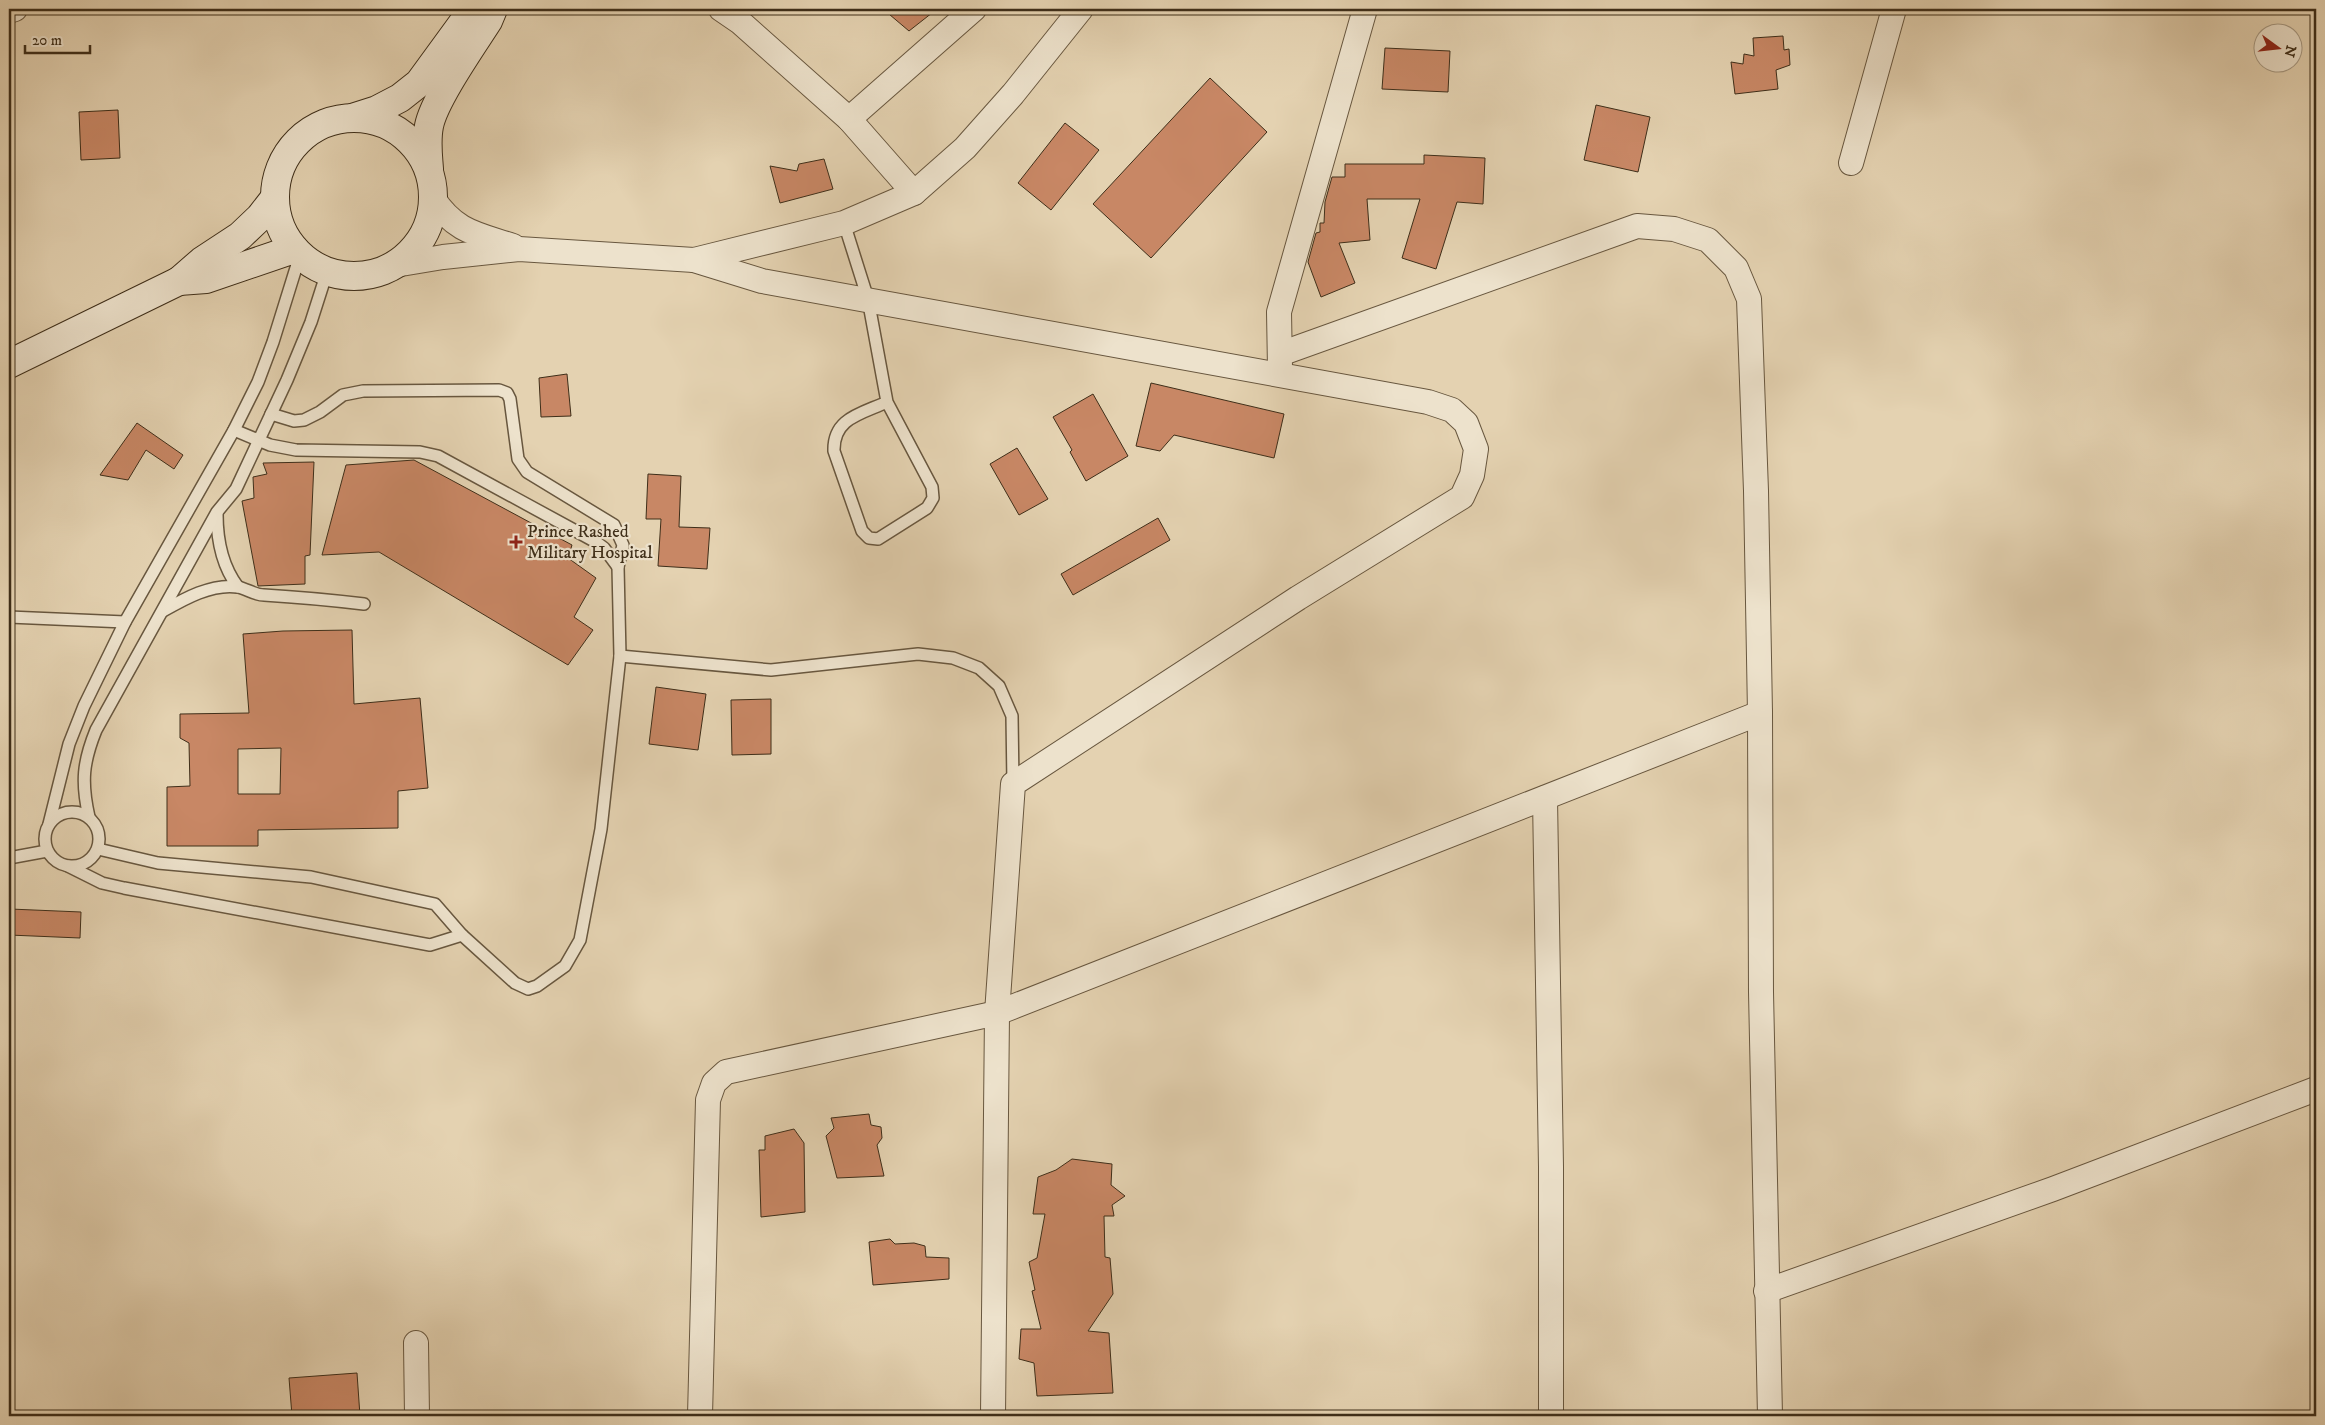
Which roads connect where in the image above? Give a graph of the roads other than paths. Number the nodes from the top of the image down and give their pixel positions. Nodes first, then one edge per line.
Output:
1 (16, 9) edge
2 (473, 9) edge
3 (493, 9) edge
4 (721, 9) edge
5 (974, 9) edge
6 (1081, 9) edge
7 (1365, 9) edge
8 (1894, 9) edge
9 (9, 11) edge
10 (355, 117) junction
11 (849, 119) junction
12 (1851, 163) dead end
13 (431, 186) junction
14 (914, 193) junction
15 (274, 199) junction
16 (844, 223) junction
17 (519, 249) junction
18 (297, 252) junction
19 (694, 260) junction
20 (395, 265) junction
21 (327, 272) junction
22 (179, 281) junction
23 (868, 299) junction
24 (9, 364) edge
25 (1280, 364) junction
26 (886, 402) junction
27 (271, 414) junction
28 (234, 430) junction
29 (257, 440) junction
30 (217, 512) junction
31 (618, 566) junction
32 (238, 587) junction
33 (364, 604) dead end
34 (162, 611) junction
35 (9, 617) edge
36 (125, 622) junction
37 (620, 656) junction
38 (1760, 713) junction
39 (1013, 784) junction
40 (1545, 798) junction
41 (89, 817) junction
42 (49, 824) junction
43 (98, 849) junction
44 (47, 851) junction
45 (9, 858) edge
46 (68, 866) junction
47 (462, 935) junction
48 (997, 1013) junction
49 (2316, 1089) edge
50 (1766, 1291) junction
51 (416, 1343) dead end
52 (418, 1416) edge
53 (700, 1416) edge
54 (992, 1416) edge
55 (1551, 1416) edge
56 (1770, 1416) edge

1 - 9 street
2 - 10 street
3 - 13 street
4 - 11 street
5 - 11 street
6 - 14 street
7 - 25 street
8 - 12 street
10 - 13 street
10 - 15 street
11 - 14 street
13 - 17 street
13 - 20 street
14 - 16 street
15 - 18 street
15 - 22 street
16 - 19 street
16 - 23 lane
17 - 19 street
17 - 20 street
18 - 21 street
18 - 22 street
18 - 28 lane
19 - 23 street
20 - 21 street
21 - 27 lane
22 - 24 street
23 - 25 street
23 - 26 lane
25 - 38 street
25 - 39 street
26 - 26 lane
27 - 29 lane
27 - 31 lane
28 - 29 lane
28 - 36 lane
29 - 30 lane
29 - 31 lane
30 - 32 lane
30 - 34 lane
31 - 37 lane
32 - 33 lane
32 - 34 lane
34 - 41 lane
35 - 36 lane
36 - 42 lane
37 - 39 lane
37 - 47 lane
38 - 40 street
38 - 50 street
39 - 48 street
40 - 48 street
40 - 55 street
41 - 42 lane
41 - 43 lane
42 - 44 lane
43 - 46 lane
43 - 47 lane
44 - 45 lane
44 - 46 lane
46 - 47 lane
48 - 53 street
48 - 54 street
49 - 50 street
50 - 56 street
51 - 52 street

